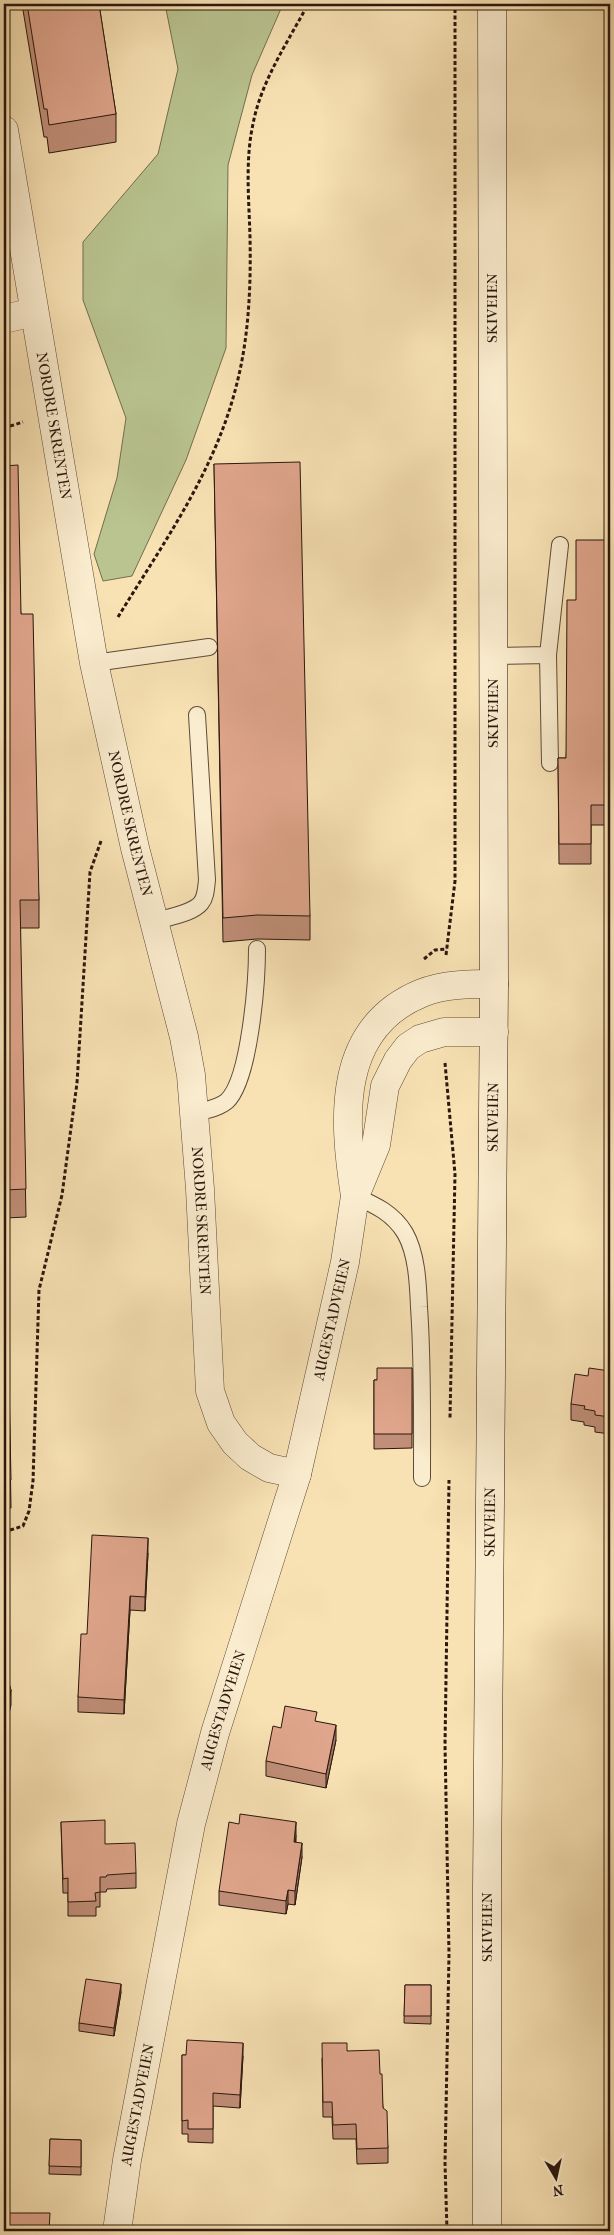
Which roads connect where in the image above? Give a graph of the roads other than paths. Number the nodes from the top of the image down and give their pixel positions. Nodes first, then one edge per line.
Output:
1 (492, 4) edge
2 (4, 130) edge
3 (34, 312) junction
4 (4, 319) edge
5 (560, 545) dead end
6 (210, 647) dead end
7 (92, 651) junction
8 (493, 656) junction
9 (548, 656) junction
10 (197, 714) dead end
11 (550, 762) dead end
12 (154, 922) junction
13 (258, 949) dead end
14 (494, 984) junction
15 (494, 1032) junction
16 (195, 1113) junction
17 (354, 1196) junction
18 (297, 1474) junction
19 (422, 1478) dead end
20 (117, 2231) edge
21 (487, 2231) edge

1 - 8 street, SKIVEIEN
2 - 3 street, NORDRE SKRENTEN
3 - 4 street
3 - 7 street, NORDRE SKRENTEN
5 - 9 lane
6 - 7 lane
7 - 12 street, NORDRE SKRENTEN
8 - 9 lane
8 - 14 street, SKIVEIEN
9 - 11 lane
10 - 12 lane
12 - 16 street, NORDRE SKRENTEN
13 - 16 lane
14 - 15 street, SKIVEIEN
14 - 17 street, AUGESTADVEIEN
15 - 17 street, AUGESTADVEIEN
15 - 21 street, SKIVEIEN
16 - 18 street, NORDRE SKRENTEN
17 - 18 street, AUGESTADVEIEN
17 - 19 lane
18 - 20 street, AUGESTADVEIEN

